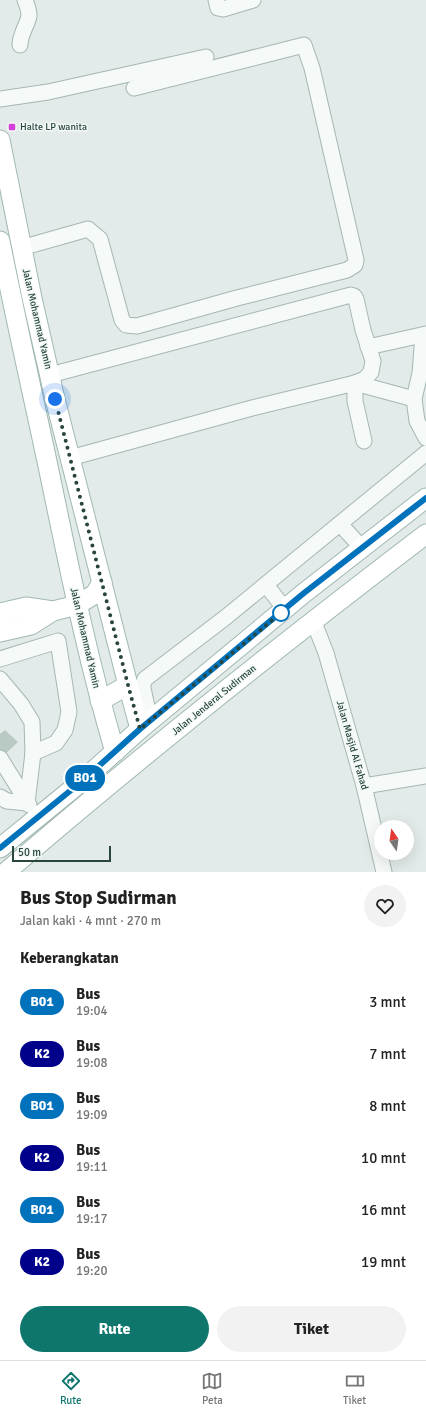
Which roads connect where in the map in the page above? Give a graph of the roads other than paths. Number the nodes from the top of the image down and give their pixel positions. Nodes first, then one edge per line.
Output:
1 (26, 0) edge
2 (216, 0) edge
3 (253, 0) edge
4 (20, 45) dead end
5 (206, 57) dead end
6 (134, 88) dead end
7 (0, 99) edge
8 (0, 140) edge
9 (0, 240) edge
10 (22, 248) junction
11 (425, 335) edge
12 (368, 347) junction
13 (50, 375) junction
14 (355, 384) junction
15 (414, 399) junction
16 (426, 438) edge
17 (364, 441) dead end
18 (426, 453) edge
19 (70, 458) junction
20 (426, 498) edge
21 (340, 524) junction
22 (426, 534) edge
23 (362, 548) junction
24 (102, 582) junction
25 (266, 585) junction
26 (77, 605) junction
27 (286, 609) junction
28 (53, 611) junction
29 (0, 613) edge
30 (313, 620) junction
31 (0, 632) edge
32 (0, 659) edge
33 (0, 679) edge
34 (128, 685) junction
35 (100, 701) junction
36 (145, 725) junction
37 (114, 752) junction
38 (33, 753) junction
39 (0, 758) edge
40 (426, 776) edge
41 (364, 786) junction
42 (0, 797) edge
43 (33, 810) junction
44 (0, 848) edge
45 (6, 872) edge
46 (384, 872) edge

1 - 4 street
2 - 3 street
5 - 7 street
6 - 10 street
8 - 10 main road, Jalan Mohammad Yamin
9 - 26 main road, Jalan Mohammad Yamin
10 - 13 main road, Jalan Mohammad Yamin
11 - 12 street
11 - 15 street
12 - 13 street
12 - 14 street
13 - 19 main road, Jalan Mohammad Yamin
14 - 15 street
14 - 17 street
14 - 19 street
15 - 16 street
18 - 21 street
19 - 24 main road, Jalan Mohammad Yamin
20 - 23 main road
21 - 23 street
21 - 25 street
22 - 30 main road, Jalan Jenderal Sudirman
23 - 27 main road
24 - 26 main road
24 - 34 main road, Jalan Mohammad Yamin
25 - 27 street
25 - 36 street
26 - 28 main road
26 - 35 main road, Jalan Mohammad Yamin
27 - 36 main road
28 - 29 main road
28 - 31 main road
30 - 41 street, Jalan Masjid Al Fahad
30 - 45 main road, Jalan Jenderal Sudirman
32 - 38 street
33 - 38 street
34 - 35 main road
34 - 36 main road, Jalan Mohammad Yamin
35 - 37 main road, Jalan Mohammad Yamin
36 - 37 main road
37 - 43 main road
38 - 43 street
39 - 43 street
40 - 41 street
41 - 46 street, Jalan Masjid Al Fahad
42 - 43 street
43 - 44 main road

